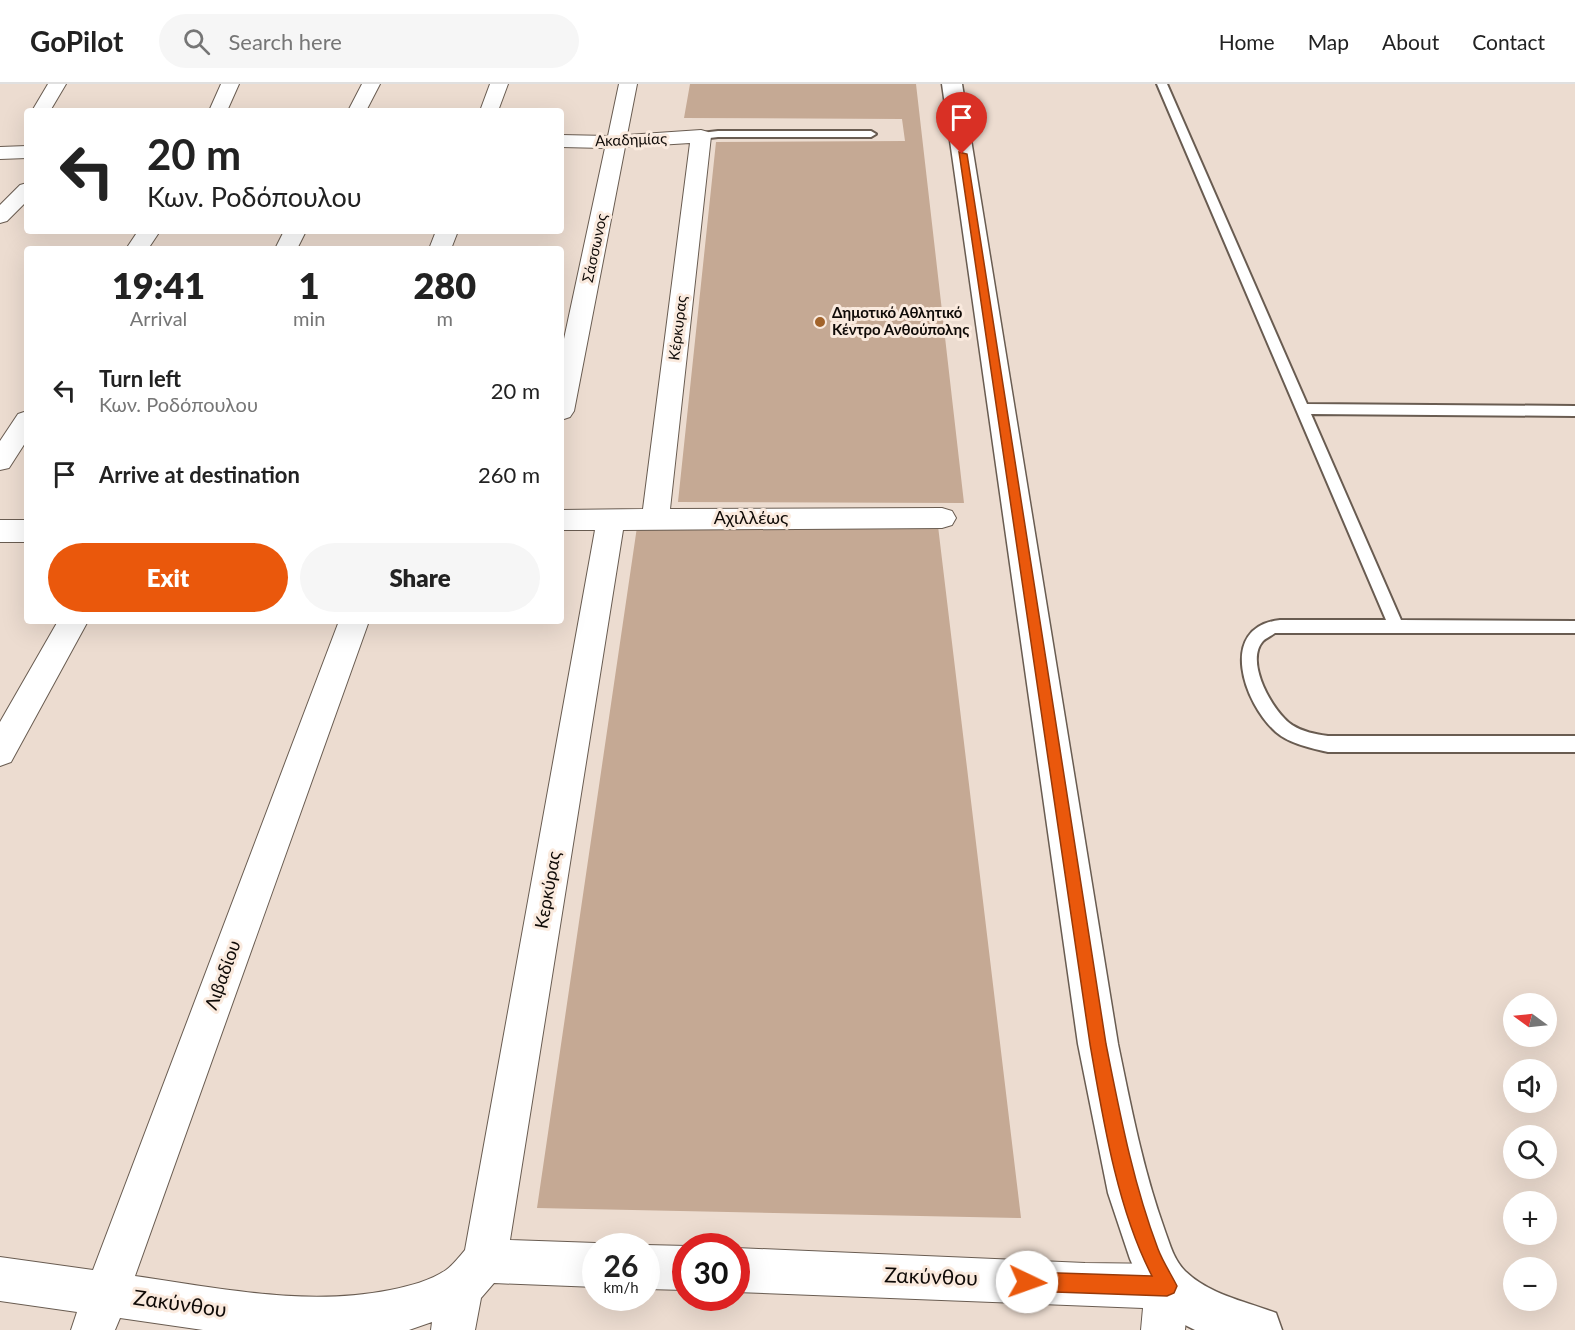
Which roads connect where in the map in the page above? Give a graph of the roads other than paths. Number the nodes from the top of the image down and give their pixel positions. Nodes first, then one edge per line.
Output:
1 (57, 84) edge
2 (230, 84) edge
3 (371, 84) edge
4 (499, 84) edge
5 (628, 84) edge
6 (952, 84) edge
7 (1162, 84) edge
8 (42, 108) edge
9 (219, 108) edge
10 (359, 108) edge
11 (490, 108) edge
12 (871, 134) dead end
13 (702, 136) junction
14 (24, 138) edge
15 (564, 141) edge
16 (617, 141) junction
17 (14, 153) edge
18 (24, 192) edge
19 (0, 217) edge
20 (564, 397) edge
21 (1301, 409) junction
22 (1575, 411) edge
23 (24, 425) edge
24 (0, 461) edge
25 (942, 518) dead end
26 (655, 519) junction
27 (564, 520) edge
28 (611, 520) junction
29 (0, 531) edge
30 (24, 531) edge
31 (71, 624) edge
32 (353, 624) edge
33 (1396, 626) junction
34 (1575, 627) edge
35 (1575, 744) edge
36 (0, 752) edge
37 (582, 1266) edge
38 (750, 1271) edge
39 (473, 1274) junction
40 (0, 1279) edge
41 (1165, 1308) edge
42 (99, 1312) edge
43 (453, 1330) edge
44 (1259, 1330) edge

1 - 8 street
2 - 9 street
3 - 10 street
4 - 11 street
5 - 16 street, Σάσσωνος
6 - 41 street
7 - 21 lane
12 - 13 lane
13 - 16 street, Ακαδημίας
13 - 26 street, Κέρκυρας
14 - 17 street
15 - 16 street, Ακαδημίας
16 - 20 street, Σάσσωνος
18 - 19 street
21 - 22 lane
21 - 33 lane
23 - 24 street
25 - 26 street, Αχιλλέως
26 - 28 street, Αχιλλέως
27 - 28 street, Αχιλλέως
28 - 39 street, Κερκύρας
29 - 30 street
31 - 36 street
32 - 42 street, Λιβαδίου
33 - 34 lane
33 - 35 lane
37 - 39 street, Ζακύνθου
38 - 41 street, Ζακύνθου
39 - 42 street, Ζακύνθου
39 - 43 street
40 - 42 street, Ζακύνθου
41 - 44 street

